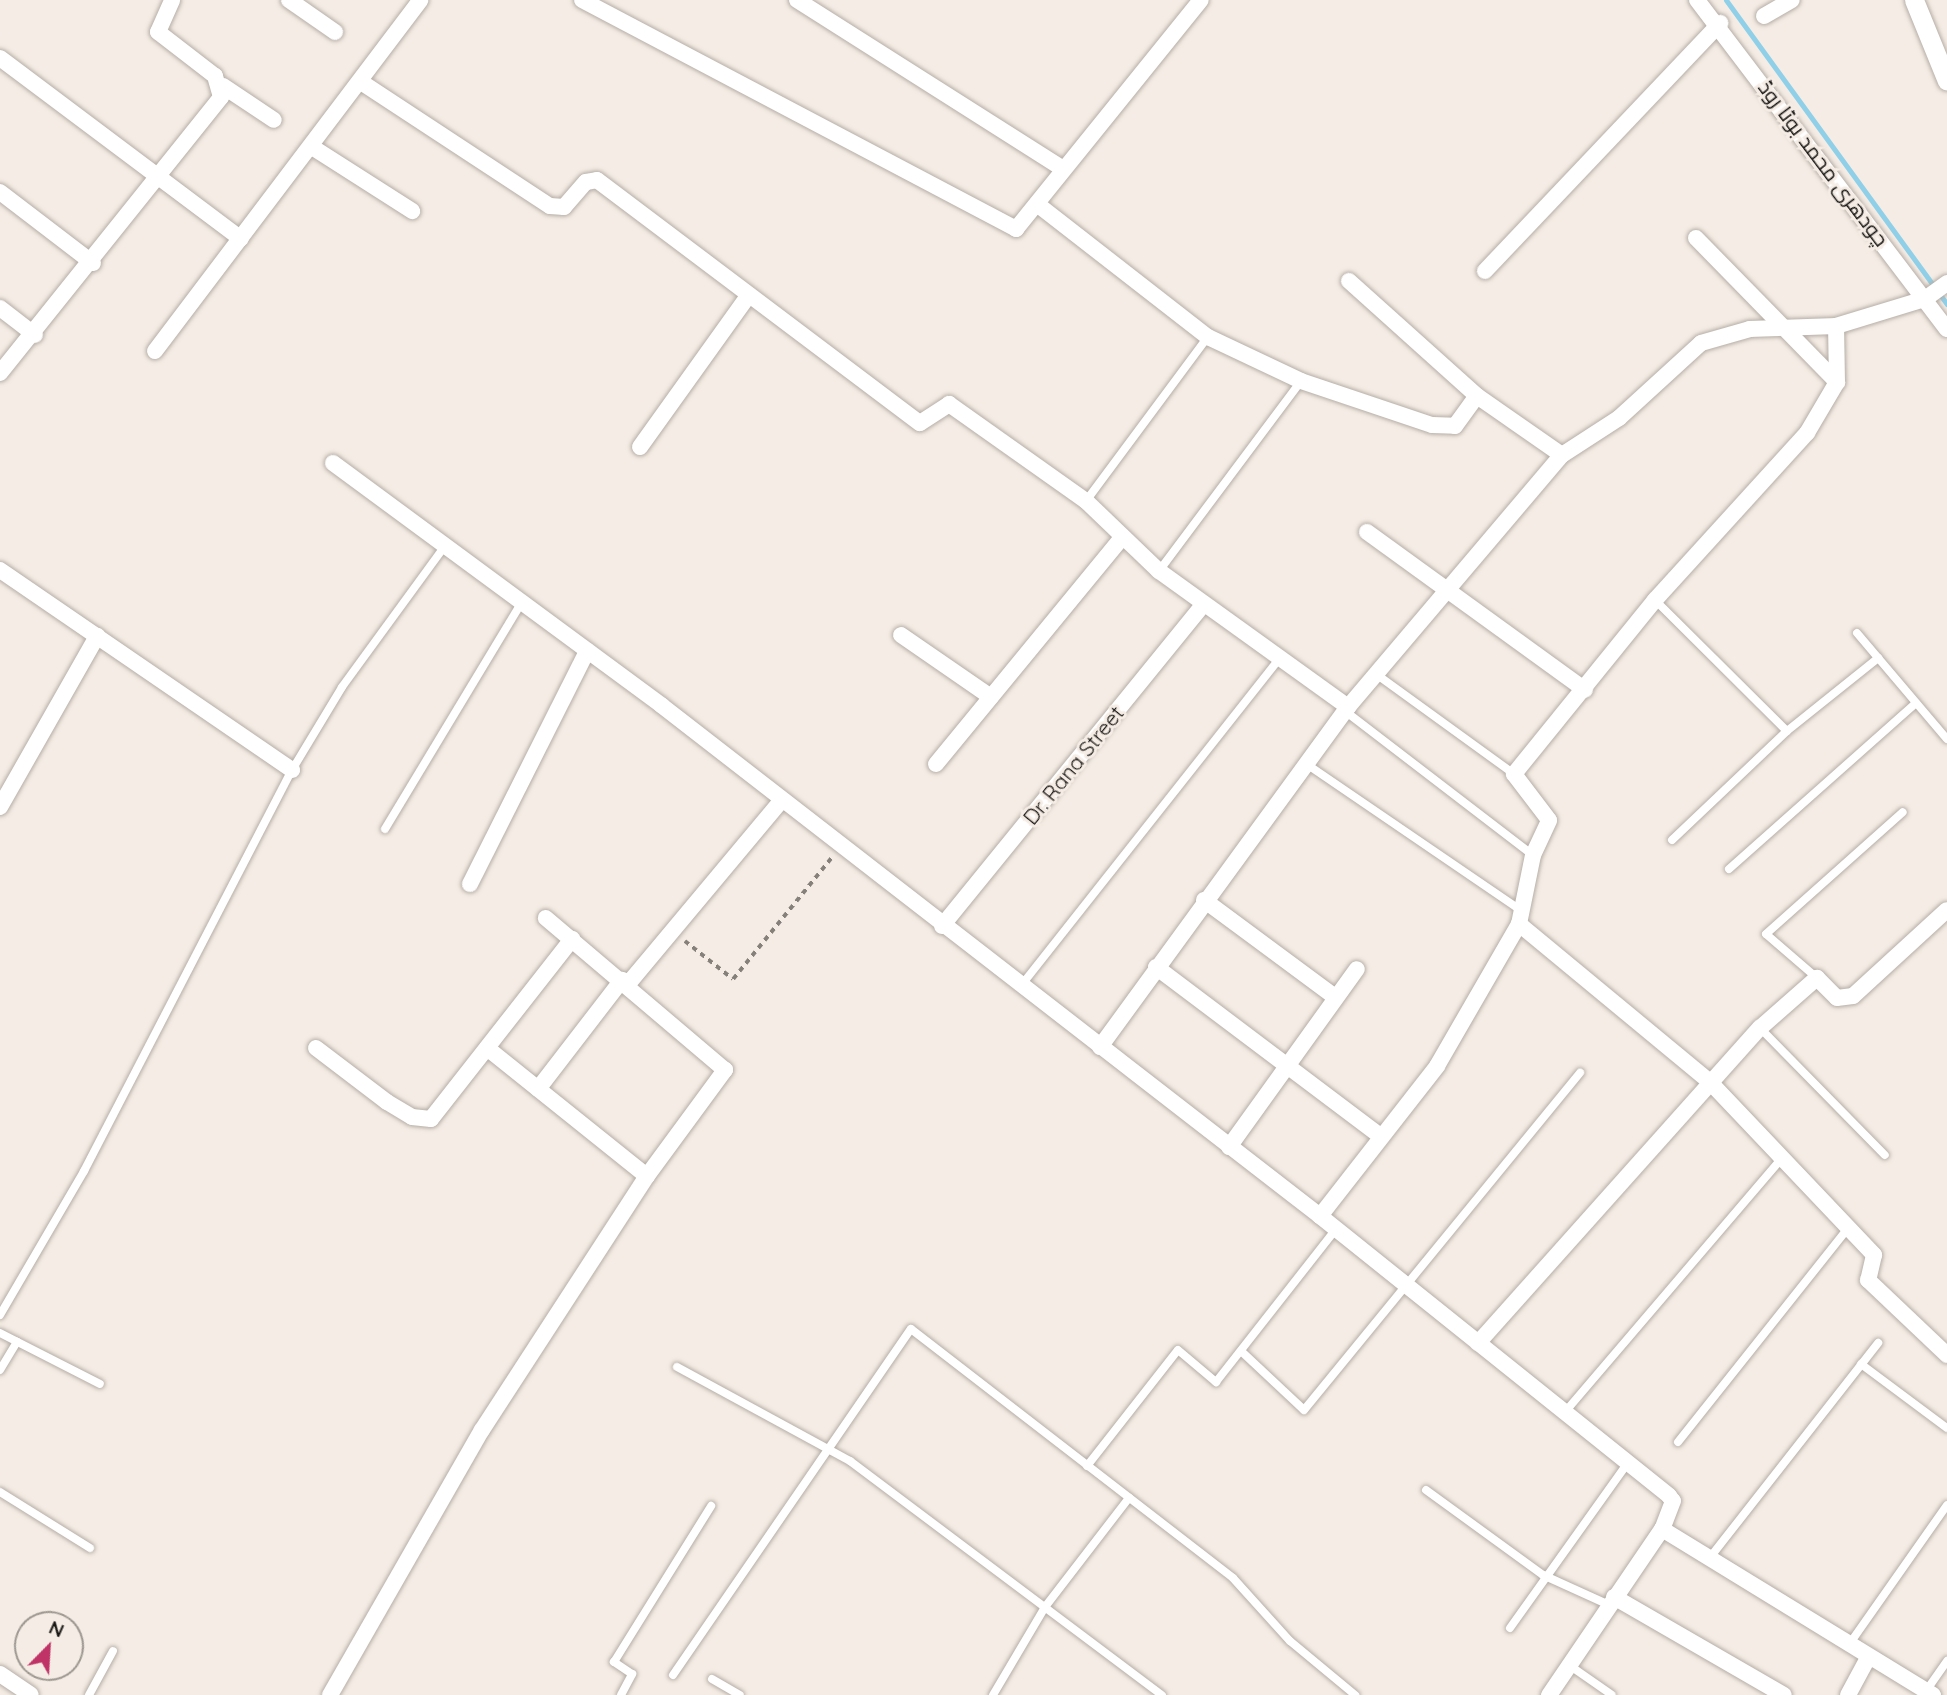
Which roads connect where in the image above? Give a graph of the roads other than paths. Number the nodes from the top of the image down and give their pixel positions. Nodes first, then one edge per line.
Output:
1 (172, 0) edge
2 (289, 0) edge
3 (420, 0) edge
4 (582, 0) edge
5 (797, 0) edge
6 (1202, 0) edge
7 (1697, 0) edge
8 (1792, 0) edge
9 (1914, 0) edge
10 (1764, 16) dead end
11 (1720, 23) junction
12 (334, 32) dead end
13 (0, 58) edge
14 (360, 82) junction
15 (1947, 82) edge
16 (223, 86) junction
17 (274, 120) dead end
18 (312, 147) junction
19 (1062, 168) junction
20 (156, 180) junction
21 (0, 192) edge
22 (1037, 204) junction
23 (412, 211) dead end
24 (1696, 238) dead end
25 (241, 239) junction
26 (93, 263) junction
27 (1485, 271) dead end
28 (1349, 281) dead end
29 (1947, 282) edge
30 (748, 296) junction
31 (1925, 299) junction
32 (0, 308) edge
33 (1776, 325) junction
34 (1836, 326) junction
35 (1947, 329) edge
36 (35, 335) junction
37 (1208, 337) junction
38 (155, 351) dead end
39 (0, 373) edge
40 (1301, 381) junction
41 (1837, 382) junction
42 (1477, 396) junction
43 (640, 447) dead end
44 (1562, 455) junction
45 (333, 463) dead end
46 (1086, 501) junction
47 (1367, 532) dead end
48 (1121, 539) junction
49 (444, 547) junction
50 (0, 570) edge
51 (1159, 570) junction
52 (1449, 588) junction
53 (1655, 600) junction
54 (522, 602) junction
55 (1204, 604) junction
56 (1857, 633) dead end
57 (901, 635) dead end
58 (97, 636) junction
59 (587, 650) junction
60 (1281, 657) junction
61 (1878, 658) junction
62 (1376, 674) junction
63 (1585, 690) junction
64 (991, 697) junction
65 (1916, 703) junction
66 (1346, 709) junction
67 (1787, 730) junction
68 (1947, 739) edge
69 (1305, 763) junction
70 (936, 764) dead end
71 (292, 770) junction
72 (1514, 774) junction
73 (780, 802) junction
74 (0, 807) edge
75 (1903, 812) dead end
76 (385, 829) dead end
77 (1672, 840) dead end
78 (1533, 855) junction
79 (1729, 869) dead end
80 (470, 884) dead end
81 (1204, 900) junction
82 (1947, 911) edge
83 (546, 918) dead end
84 (1520, 918) junction
85 (942, 926) junction
86 (572, 939) junction
87 (1156, 967) junction
88 (1357, 969) dead end
89 (1816, 978) junction
90 (625, 982) junction
91 (1020, 986) junction
92 (1335, 997) junction
93 (1760, 1028) junction
94 (316, 1048) dead end
95 (487, 1048) junction
96 (1100, 1048) junction
97 (1287, 1065) junction
98 (1580, 1073) dead end
99 (1709, 1081) junction
100 (538, 1089) junction
101 (1380, 1136) junction
102 (1228, 1147) junction
103 (1885, 1155) dead end
104 (1781, 1159) junction
105 (647, 1176) junction
106 (1320, 1216) junction
107 (1848, 1228) junction
108 (1336, 1229) junction
109 (1405, 1283) junction
110 (0, 1315) edge
111 (0, 1333) edge
112 (17, 1342) junction
113 (1478, 1343) junction
114 (1878, 1343) dead end
115 (1241, 1350) junction
116 (1947, 1355) edge
117 (1861, 1364) junction
118 (677, 1367) dead end
119 (0, 1370) edge
120 (100, 1384) dead end
121 (1565, 1412) junction
122 (1947, 1428) edge
123 (1678, 1442) dead end
124 (831, 1451) junction
125 (1627, 1464) junction
126 (1087, 1466) junction
127 (1426, 1490) dead end
128 (0, 1492) edge
129 (1129, 1498) junction
130 (1947, 1505) edge
131 (711, 1506) dead end
132 (1662, 1529) junction
133 (90, 1548) dead end
134 (1709, 1560) junction
135 (1543, 1575) junction
136 (1611, 1601) junction
137 (1045, 1607) junction
138 (1510, 1628) dead end
139 (1848, 1646) junction
140 (113, 1651) dead end
141 (1868, 1658) junction
142 (1947, 1661) edge
143 (1569, 1665) junction
144 (0, 1674) edge
145 (673, 1675) dead end
146 (712, 1679) dead end
147 (1922, 1692) edge
148 (31, 1695) edge
149 (89, 1695) edge
150 (330, 1695) edge
151 (621, 1695) edge
152 (740, 1695) edge
153 (993, 1695) edge
154 (1162, 1695) edge
155 (1355, 1695) edge
156 (1549, 1695) edge
157 (1612, 1695) edge
158 (1784, 1695) edge
159 (1848, 1695) edge

1 - 16 street
2 - 12 street
3 - 14 street
4 - 22 street
5 - 19 street
6 - 19 street
7 - 11 street, چودھری محمد بوٹا روڈ
8 - 10 street
9 - 15 street
11 - 27 street
11 - 31 street, چودھری محمد بوٹا روڈ
13 - 20 street
14 - 18 street
14 - 30 street
16 - 17 street
16 - 20 street
18 - 23 street
18 - 25 street
19 - 22 street
20 - 25 street
20 - 26 street
21 - 26 street
22 - 37 street
24 - 33 street
25 - 38 street
26 - 36 street
28 - 42 street
29 - 31 street
30 - 43 street
30 - 46 street
31 - 34 street
31 - 35 street, چودھری محمد بوٹا روڈ
32 - 36 street
33 - 34 street
33 - 41 street
33 - 44 street
34 - 41 street
36 - 39 street
37 - 40 street
37 - 46 lane
40 - 42 street
40 - 51 lane
41 - 53 street
42 - 44 street
44 - 52 street
45 - 49 street
46 - 48 street
47 - 52 street
48 - 51 street
48 - 64 street
49 - 54 street
49 - 71 lane
50 - 58 street
51 - 55 street
52 - 62 street
52 - 63 street
53 - 63 street
53 - 67 lane
54 - 59 street
54 - 76 lane
55 - 60 street
55 - 85 street, Dr. Rana Street
56 - 61 lane
57 - 64 street
58 - 71 street
58 - 74 street
59 - 73 street
59 - 80 street
60 - 66 street
60 - 91 lane
61 - 65 lane
61 - 67 lane
62 - 66 street
62 - 72 lane
63 - 72 street
64 - 70 street
65 - 68 lane
65 - 79 lane
66 - 69 street
66 - 78 lane
67 - 77 lane
69 - 81 street
69 - 84 lane
71 - 110 lane
72 - 78 street
73 - 85 street
73 - 90 street
75 - 89 lane
78 - 84 street
81 - 87 street
81 - 92 street
82 - 89 street
83 - 86 street
84 - 99 street
84 - 101 street
85 - 91 street
86 - 90 street
86 - 95 street
87 - 96 street
87 - 97 street
88 - 92 street
89 - 93 street
90 - 100 street
90 - 105 street
91 - 96 street
92 - 97 street
93 - 99 street
93 - 103 lane
94 - 95 street
95 - 100 street
96 - 102 street
97 - 101 street
97 - 102 street
98 - 109 lane
99 - 104 street
99 - 113 street
100 - 105 street
101 - 106 street
102 - 106 street
104 - 107 street
104 - 121 lane
105 - 150 street
106 - 108 street
107 - 116 street
107 - 123 lane
108 - 109 street
108 - 115 lane
109 - 113 street
109 - 115 lane
111 - 112 lane
112 - 119 lane
112 - 120 lane
113 - 121 street
114 - 117 lane
115 - 126 lane
117 - 122 lane
117 - 134 lane
118 - 124 lane
121 - 125 street
124 - 126 lane
124 - 137 lane
124 - 145 lane
125 - 132 street
125 - 135 lane
126 - 129 lane
127 - 135 lane
128 - 133 lane
129 - 137 lane
129 - 155 lane
130 - 139 lane
131 - 151 lane
132 - 134 street
132 - 136 street
134 - 139 street
135 - 136 lane
135 - 138 lane
136 - 143 street
136 - 158 street
137 - 153 lane
137 - 154 lane
139 - 141 street
140 - 149 lane
141 - 147 street
141 - 159 street
142 - 147 lane
143 - 156 street
143 - 157 lane
144 - 148 street
146 - 152 lane

